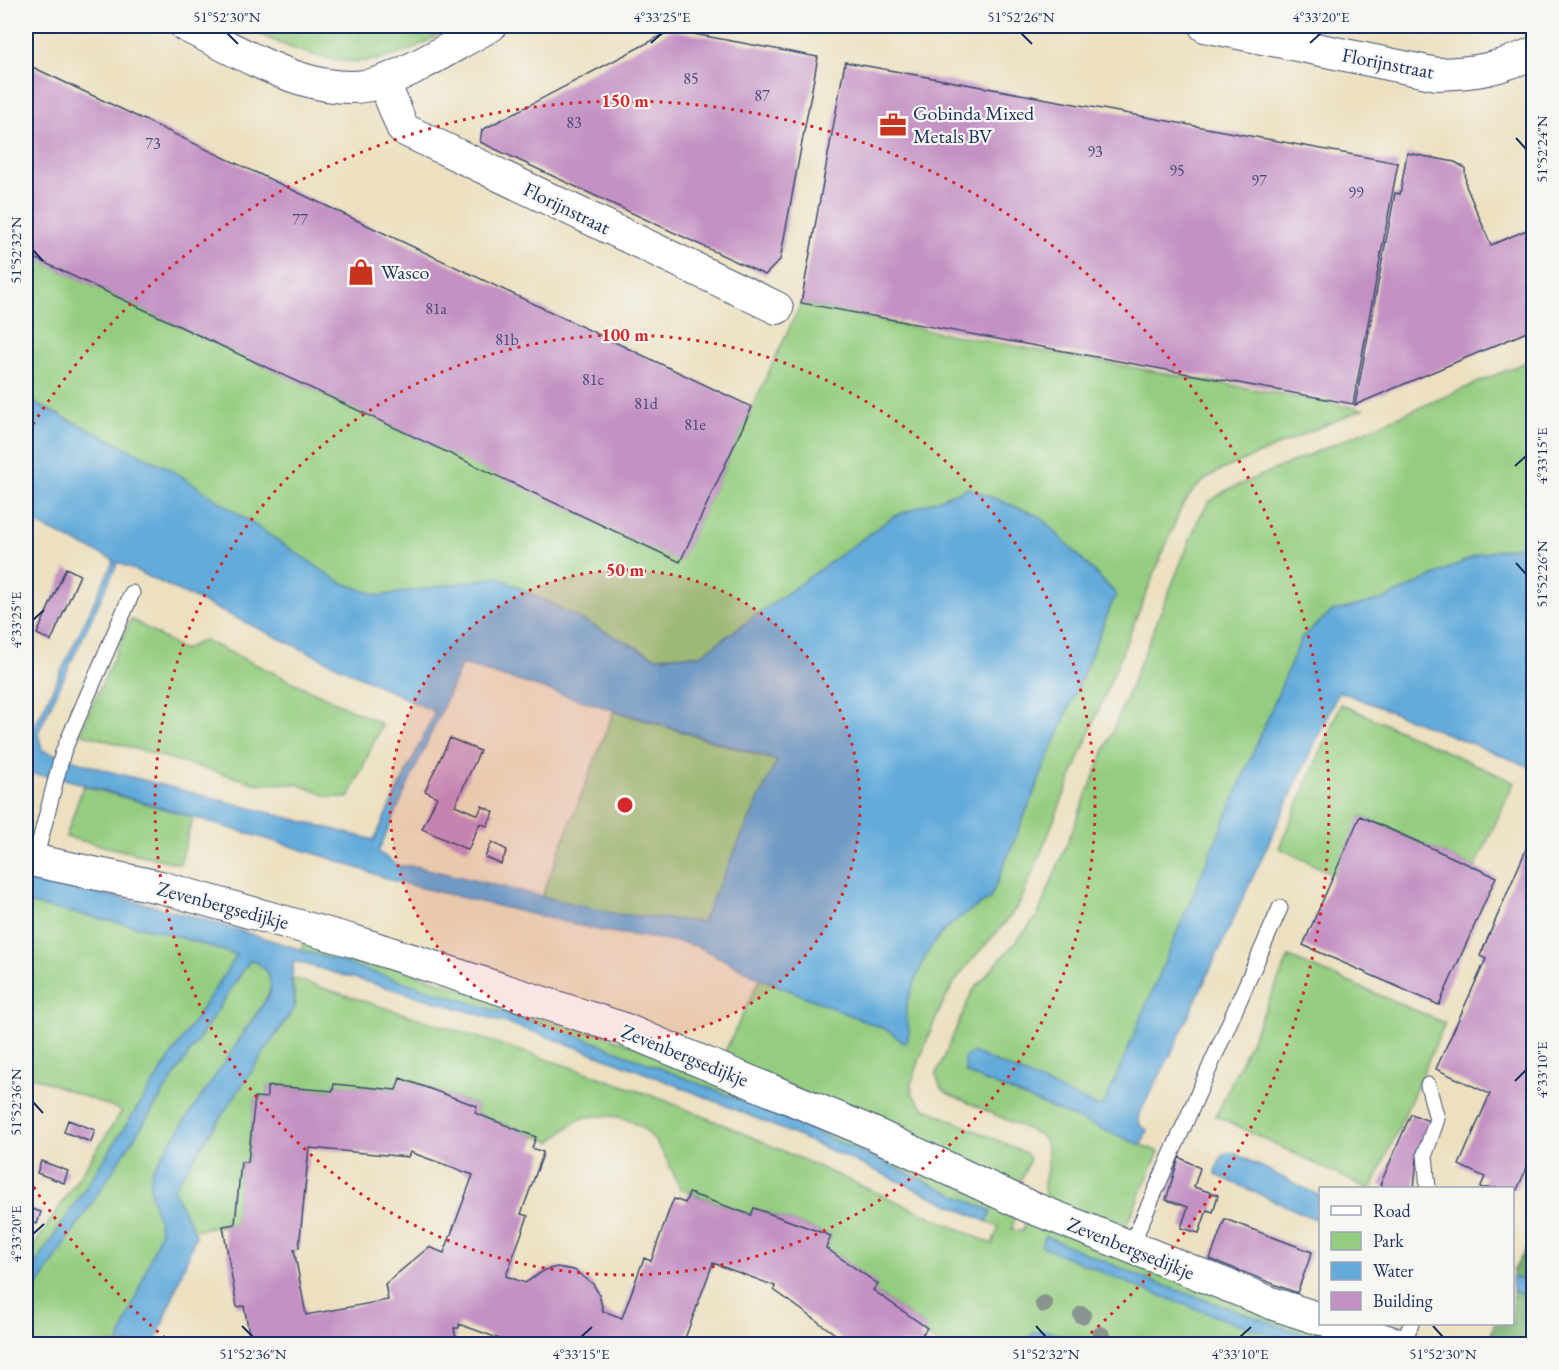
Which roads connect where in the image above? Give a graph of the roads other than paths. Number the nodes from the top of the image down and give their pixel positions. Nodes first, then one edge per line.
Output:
1 (186, 26) edge
2 (490, 26) edge
3 (1205, 26) edge
4 (1533, 53) edge
5 (384, 82) junction
6 (777, 308) dead end
7 (132, 593) dead end
8 (30, 860) edge
9 (1280, 909) dead end
10 (1428, 1085) dead end
11 (1428, 1187) edge
12 (1130, 1248) junction
13 (1319, 1319) edge
14 (1339, 1325) edge
15 (1410, 1325) edge
16 (1396, 1344) edge
17 (1403, 1344) edge

1 - 5 street
2 - 5 street
3 - 4 street, Florijnstraat
5 - 6 street, Florijnstraat
7 - 8 lane
8 - 12 street, Zevenbergsedijkje
9 - 12 lane
10 - 11 lane
12 - 13 street, Zevenbergsedijkje
14 - 16 street
15 - 17 lane

